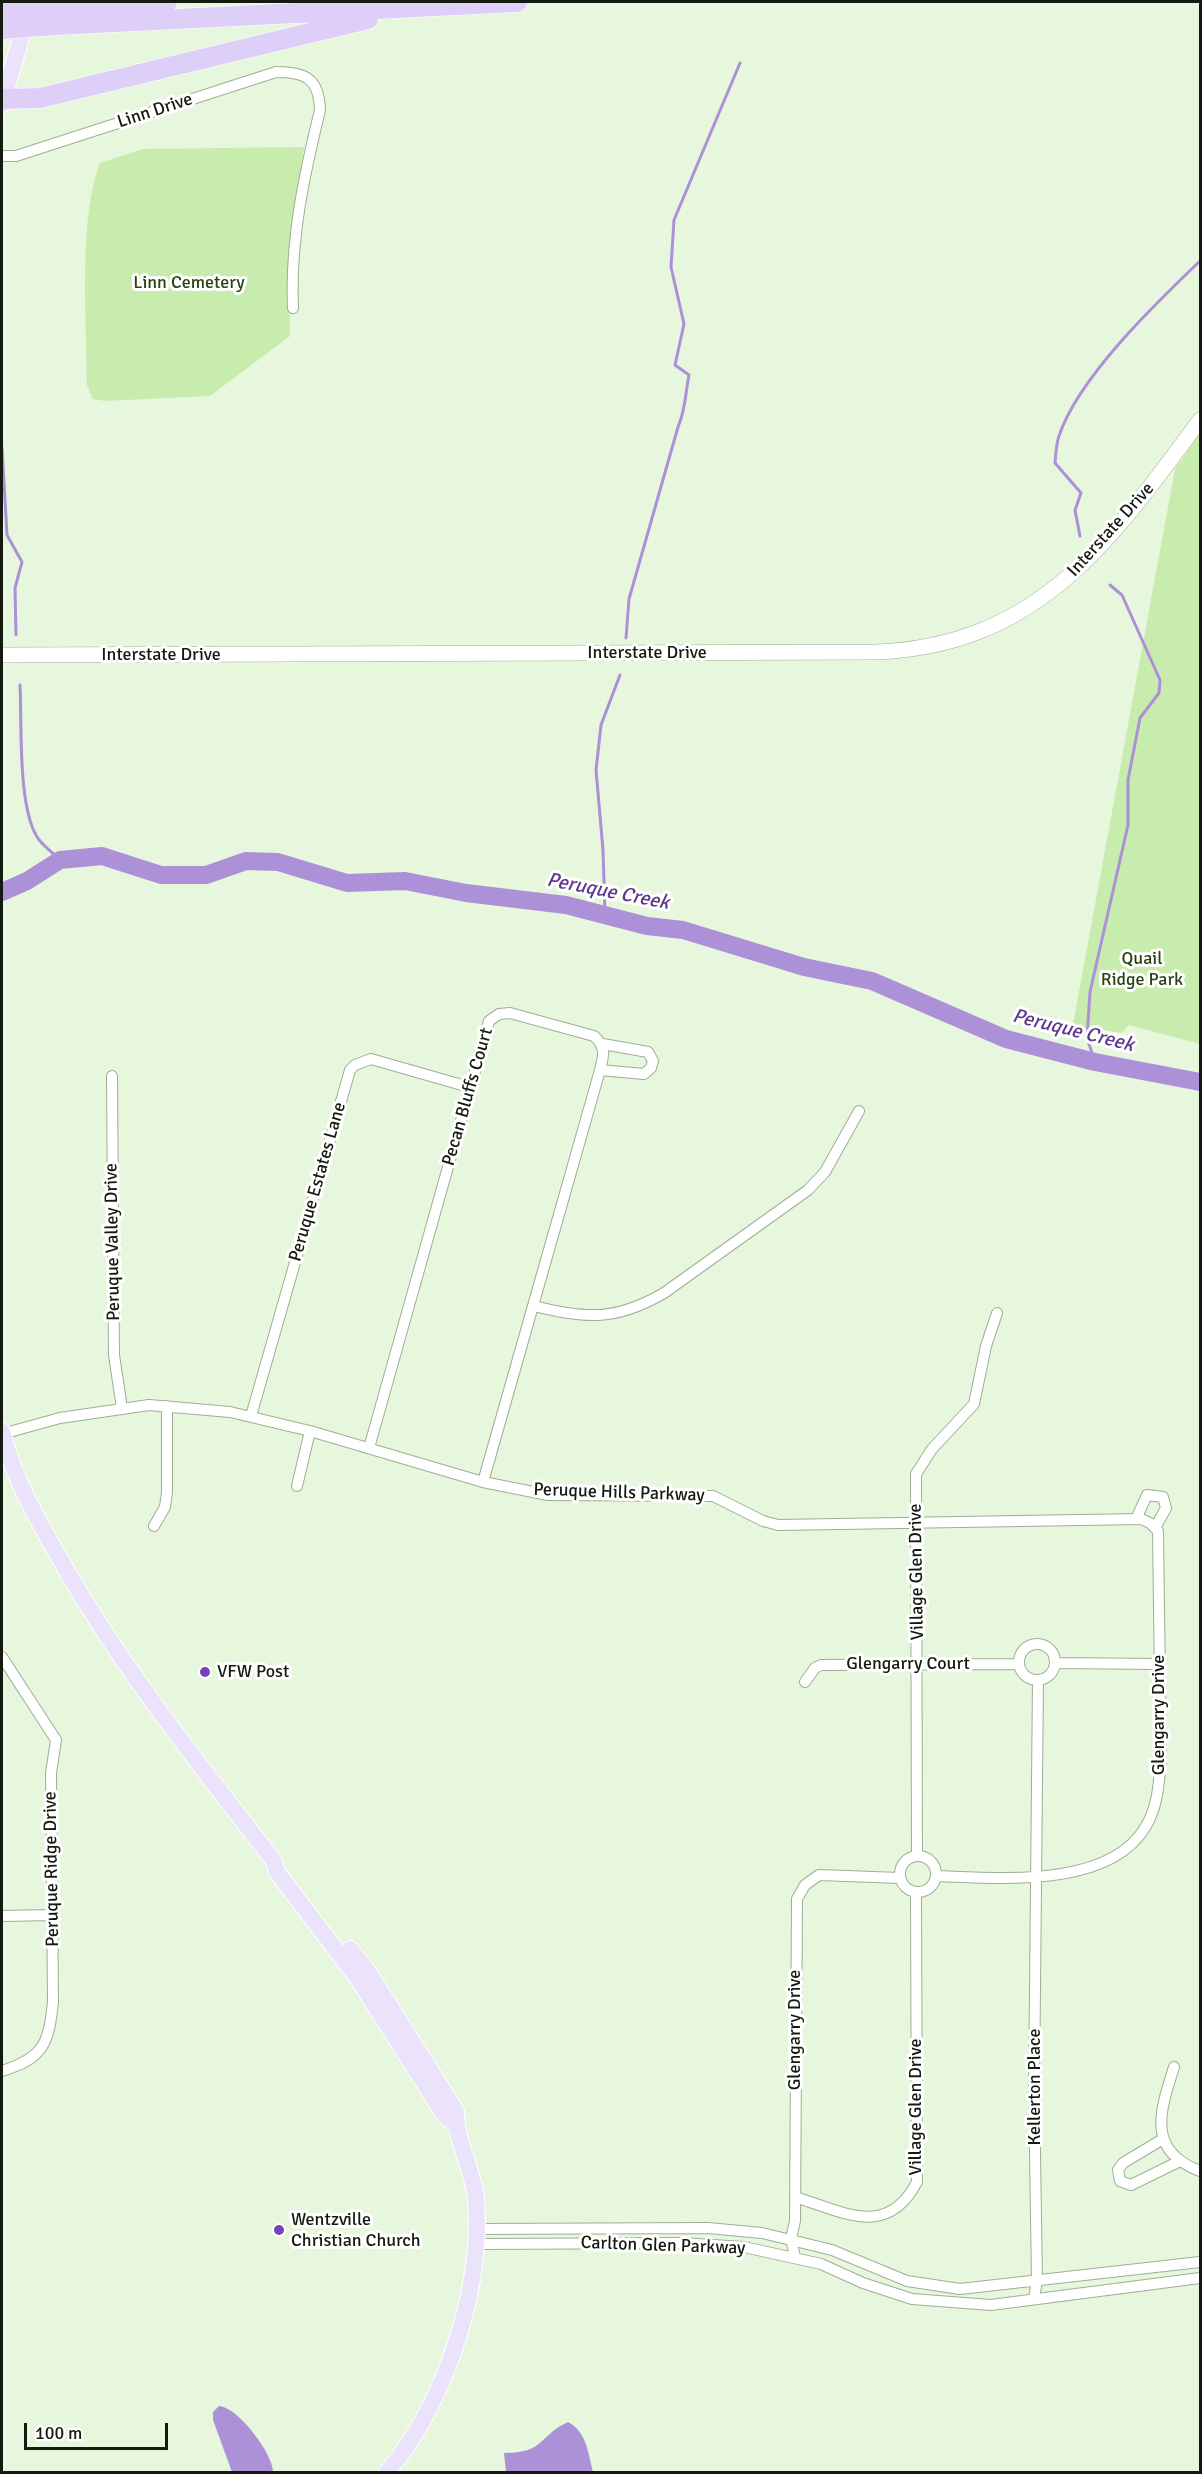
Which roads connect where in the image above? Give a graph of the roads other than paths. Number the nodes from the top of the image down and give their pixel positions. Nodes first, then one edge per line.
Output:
1 (31, 2) edge
2 (166, 2) edge
3 (517, 2) edge
4 (414, 8) junction
5 (2, 11) edge
6 (58, 17) junction
7 (2, 29) edge
8 (2, 101) edge
9 (2, 156) edge
10 (293, 308) dead end
11 (1200, 420) edge
12 (2, 655) edge
13 (603, 1044) junction
14 (600, 1070) junction
15 (112, 1076) dead end
16 (469, 1088) junction
17 (859, 1111) dead end
18 (534, 1306) junction
19 (997, 1313) dead end
20 (167, 1406) junction
21 (122, 1408) junction
22 (251, 1416) junction
23 (310, 1431) junction
24 (2, 1433) edge
25 (369, 1448) junction
26 (483, 1482) junction
27 (297, 1486) dead end
28 (1136, 1519) junction
29 (916, 1523) junction
30 (1153, 1525) junction
31 (154, 1526) dead end
32 (2, 1657) edge
33 (918, 1663) junction
34 (1056, 1663) junction
35 (1019, 1664) junction
36 (1159, 1664) junction
37 (1038, 1680) junction
38 (805, 1682) dead end
39 (917, 1856) junction
40 (1037, 1875) junction
41 (936, 1876) junction
42 (900, 1878) junction
43 (916, 1892) junction
44 (52, 1915) junction
45 (2, 1916) edge
46 (1174, 2067) dead end
47 (2, 2071) edge
48 (1163, 2139) junction
49 (1180, 2161) junction
50 (1200, 2171) edge
51 (795, 2197) junction
52 (476, 2237) junction
53 (791, 2239) junction
54 (795, 2257) junction
55 (1200, 2262) edge
56 (1200, 2278) edge
57 (1037, 2281) junction
58 (1034, 2298) junction
59 (387, 2472) edge

1 - 8 main road
2 - 6 highway
3 - 4 highway
4 - 6 highway
4 - 8 highway
5 - 6 highway, bridge
6 - 7 highway, bridge
9 - 10 street, Linn Drive
11 - 12 main road, Interstate Drive
13 - 14 street
13 - 14 street, Pecan Bluffs Court
13 - 16 street, Pecan Bluffs Court
14 - 18 street
15 - 21 street, Peruque Valley Drive
16 - 22 street, Peruque Estates Lane
16 - 25 street, Pecan Bluffs Court
17 - 18 street
18 - 26 street
19 - 29 street, Village Glen Drive
20 - 21 street, Peruque Hills Parkway
20 - 22 street, Peruque Hills Parkway
20 - 31 street
21 - 24 street, Peruque Hills Parkway
22 - 23 street, Peruque Hills Parkway
23 - 25 street, Peruque Hills Parkway
23 - 27 street
24 - 52 main road
25 - 26 street, Peruque Hills Parkway
26 - 29 street, Peruque Hills Parkway
28 - 29 street, Peruque Hills Parkway
28 - 30 street, Peruque Hills Parkway
28 - 30 street
29 - 33 street, Village Glen Drive
30 - 36 street, Glengarry Drive
32 - 44 street, Peruque Ridge Drive
33 - 35 street, Glengarry Court
33 - 38 street, Glengarry Court
33 - 39 street, Village Glen Drive
34 - 35 street
34 - 36 street
34 - 37 street
35 - 37 street
36 - 40 street, Glengarry Drive
37 - 40 street
39 - 41 street
39 - 42 street
40 - 41 street, Glengarry Drive
40 - 57 street, Kellerton Place
41 - 43 street
42 - 43 street
42 - 51 street, Glengarry Drive
43 - 51 street, Village Glen Drive
44 - 45 street
44 - 47 street, Peruque Ridge Drive
46 - 48 street
48 - 49 street
48 - 49 street
49 - 50 street
51 - 53 street, Glengarry Drive
52 - 53 street, Carlton Glen Parkway
52 - 54 street, Carlton Glen Parkway
52 - 59 main road
53 - 54 street
53 - 57 street, Carlton Glen Parkway
54 - 58 street, Carlton Glen Parkway
55 - 57 street, Carlton Glen Parkway
56 - 58 street, Carlton Glen Parkway
57 - 58 street, Kellerton Place

